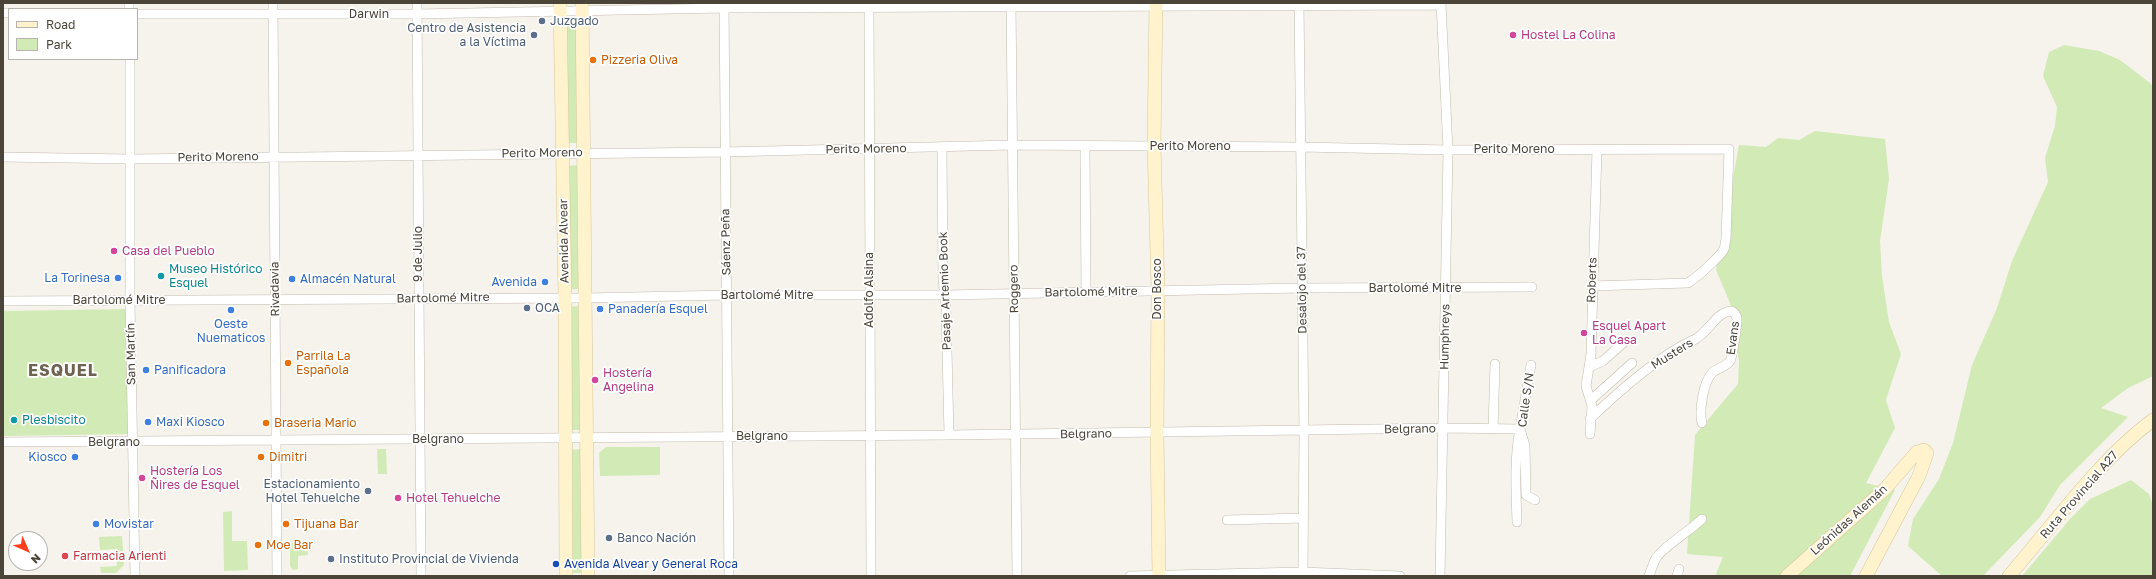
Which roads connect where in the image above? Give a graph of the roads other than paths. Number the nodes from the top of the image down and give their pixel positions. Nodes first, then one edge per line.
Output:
1 (273, 3) edge
2 (417, 3) edge
3 (1156, 4) edge
4 (1299, 4) edge
5 (1441, 4) edge
6 (1078, 5) edge
7 (724, 6) edge
8 (869, 6) edge
9 (1011, 6) edge
10 (582, 7) edge
11 (560, 8) edge
12 (138, 14) edge
13 (274, 14) junction
14 (417, 14) junction
15 (130, 60) edge
16 (1011, 145) junction
17 (1085, 146) junction
18 (1154, 146) junction
19 (1300, 146) junction
20 (942, 147) junction
21 (869, 149) junction
22 (1597, 149) junction
23 (1448, 150) junction
24 (725, 152) junction
25 (562, 153) junction
26 (583, 153) junction
27 (418, 155) junction
28 (273, 156) junction
29 (3, 157) edge
30 (130, 159) junction
31 (1592, 286) junction
32 (1532, 287) dead end
33 (1301, 288) junction
34 (1446, 288) junction
35 (1158, 290) junction
36 (1086, 292) junction
37 (1014, 294) junction
38 (727, 295) junction
39 (945, 295) junction
40 (869, 296) junction
41 (564, 297) junction
42 (418, 298) junction
43 (585, 298) junction
44 (130, 299) junction
45 (275, 300) junction
46 (3, 302) edge
47 (1736, 313) joint
48 (1623, 343) dead end
49 (1632, 363) dead end
50 (1495, 364) dead end
51 (1531, 365) dead end
52 (1589, 367) junction
53 (1591, 400) junction
54 (1590, 419) junction
55 (2153, 420) edge
56 (1702, 423) dead end
57 (1443, 428) junction
58 (1493, 429) junction
59 (1520, 429) junction
60 (1304, 431) junction
61 (1157, 433) junction
62 (1016, 434) junction
63 (1590, 434) dead end
64 (872, 435) junction
65 (949, 435) junction
66 (727, 436) junction
67 (564, 438) junction
68 (586, 438) junction
69 (420, 439) junction
70 (276, 441) junction
71 (3, 442) edge
72 (133, 442) junction
73 (1535, 500) dead end
74 (1304, 518) junction
75 (1702, 519) dead end
76 (1227, 520) dead end
77 (1517, 522) dead end
78 (1303, 574) edge
79 (135, 576) edge
80 (277, 576) edge
81 (421, 576) edge
82 (566, 576) edge
83 (588, 576) edge
84 (729, 576) edge
85 (870, 576) edge
86 (1017, 576) edge
87 (1130, 576) edge
88 (1159, 576) edge
89 (1400, 576) edge
90 (1440, 576) edge
91 (1649, 576) edge
92 (1787, 576) edge
93 (1866, 576) edge
94 (2009, 576) edge

1 - 13 street, Rivadavia
2 - 14 street, 9 de Julio
3 - 4 street, Darwin
3 - 6 street, Darwin
3 - 18 main road, Don Bosco
4 - 5 street, Darwin
4 - 19 street, Desalojo del 37
5 - 23 street, Humphreys
6 - 9 street, Darwin
7 - 8 street, Darwin
7 - 10 street, Darwin
7 - 24 street, Sáenz Peña
8 - 9 street, Darwin
8 - 21 street, Adolfo Alsina
9 - 16 street, Roggero
10 - 11 street, Darwin
10 - 26 main road, Avenida Alvear
11 - 14 street, Darwin
11 - 25 main road, Avenida Alvear
12 - 13 street, Darwin
13 - 14 street, Darwin
13 - 28 street, Rivadavia
14 - 27 street, 9 de Julio
15 - 30 street, San Martín
16 - 17 street, Perito Moreno
16 - 20 street, Perito Moreno
16 - 37 street, Roggero
17 - 18 street, Perito Moreno
17 - 36 street
18 - 19 street, Perito Moreno
18 - 35 main road, Don Bosco
19 - 23 street, Perito Moreno
19 - 33 street, Desalojo del 37
20 - 21 street, Perito Moreno
20 - 39 street, Pasaje Artemio Book
21 - 24 street, Perito Moreno
21 - 40 street, Adolfo Alsina
22 - 23 street, Perito Moreno
22 - 31 street, Roberts
22 - 31 street, Perito Moreno
23 - 34 street, Humphreys
24 - 26 street, Perito Moreno
24 - 38 street, Sáenz Peña
25 - 26 street, Perito Moreno
25 - 27 street, Perito Moreno
25 - 41 main road, Avenida Alvear
26 - 43 main road, Avenida Alvear
27 - 28 street, Perito Moreno
27 - 42 street, 9 de Julio
28 - 30 street, Perito Moreno
28 - 45 street, Rivadavia
29 - 30 street, Perito Moreno
30 - 44 street, San Martín
31 - 52 street, Roberts
32 - 34 street, Bartolomé Mitre
33 - 34 street, Bartolomé Mitre
33 - 35 street, Bartolomé Mitre
33 - 60 street, Desalojo del 37
34 - 57 street, Humphreys
35 - 36 street, Bartolomé Mitre
35 - 61 main road, Don Bosco
36 - 37 street, Bartolomé Mitre
37 - 39 street, Bartolomé Mitre
37 - 62 street, Roggero
38 - 40 street, Bartolomé Mitre
38 - 43 street, Bartolomé Mitre
38 - 66 street, Sáenz Peña
39 - 40 street, Bartolomé Mitre
39 - 65 street, Pasaje Artemio Book
40 - 64 street, Adolfo Alsina
41 - 42 street, Bartolomé Mitre
41 - 43 street, Bartolomé Mitre
41 - 67 main road, Avenida Alvear
42 - 45 street, Bartolomé Mitre
42 - 69 street, 9 de Julio
43 - 68 main road, Avenida Alvear
44 - 45 street, Bartolomé Mitre
44 - 46 street, Bartolomé Mitre
44 - 72 street, San Martín
45 - 70 street, Rivadavia
47 - 54 street, Musters
47 - 56 street, Evans
48 - 52 street
49 - 53 street
50 - 58 street
51 - 59 street, Calle S/N
52 - 53 street, Roberts
53 - 54 street, Roberts
54 - 63 street, Roberts
55 - 94 main road, Ruta Provincial A27
57 - 58 street, Belgrano
57 - 60 street, Belgrano
57 - 90 street, Humphreys
58 - 59 street, Belgrano
59 - 73 street, Calle S/N
59 - 77 street
60 - 61 street, Belgrano
60 - 74 street, Desalojo del 37
61 - 62 street, Belgrano
61 - 88 main road, Don Bosco
62 - 65 street, Belgrano
62 - 86 street, Roggero
64 - 65 street, Belgrano
64 - 66 street, Belgrano
64 - 85 street, Adolfo Alsina
66 - 68 street, Belgrano
66 - 84 street, Sáenz Peña
67 - 68 street, Belgrano
67 - 69 street, Belgrano
67 - 82 main road, Avenida Alvear
68 - 83 main road, Avenida Alvear
69 - 70 street, Belgrano
69 - 81 street, 9 de Julio
70 - 72 street, Belgrano
70 - 80 street, Rivadavia
71 - 72 street, Belgrano
72 - 79 street, San Martín
74 - 76 street
74 - 78 street, Desalojo del 37
75 - 91 street
78 - 88 street
78 - 89 street
87 - 88 street
92 - 93 main road, Leónidas Alemán

